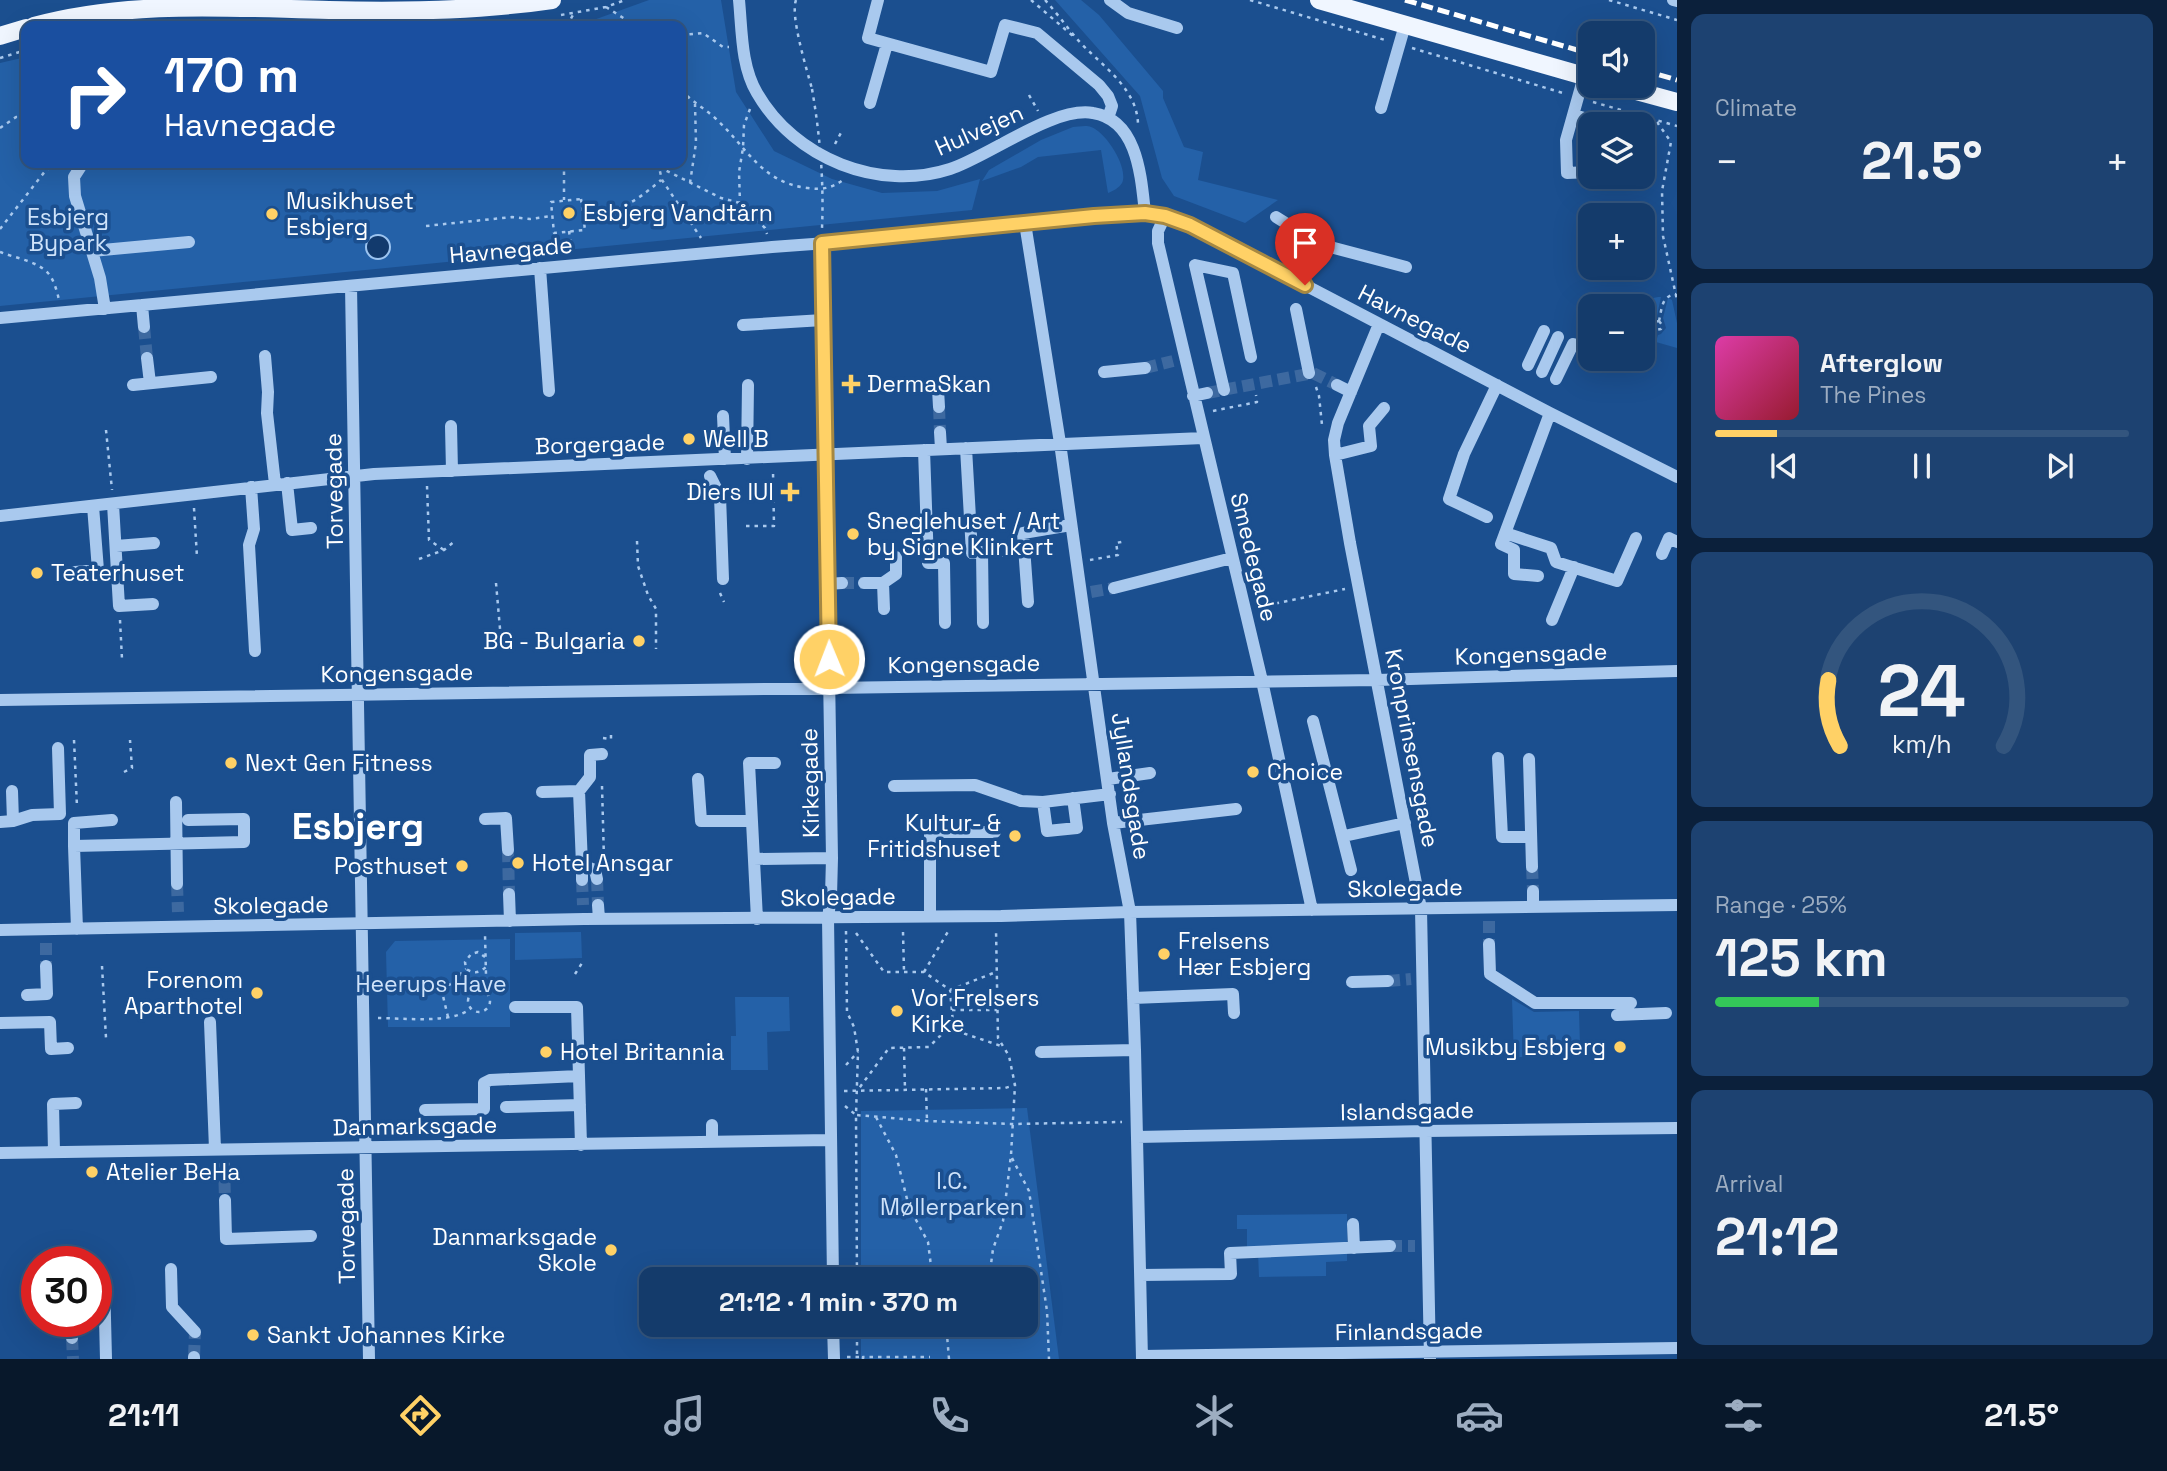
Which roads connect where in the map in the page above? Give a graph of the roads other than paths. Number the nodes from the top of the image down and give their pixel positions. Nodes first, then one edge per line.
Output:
1 (552, 0) edge
2 (739, 0) edge
3 (878, 0) edge
4 (1110, 0) edge
5 (1319, 0) edge
6 (186, 3) edge
7 (394, 5) edge
8 (60, 21) edge
9 (1405, 25) junction
10 (1177, 28) dead end
11 (21, 30) edge
12 (0, 36) edge
13 (887, 44) junction
14 (1578, 74) edge
15 (1655, 96) edge
16 (1578, 98) edge
17 (1677, 102) edge
18 (870, 103) dead end
19 (1381, 108) dead end
20 (1574, 115) junction
21 (1578, 116) edge
22 (1108, 118) junction
23 (80, 168) edge
24 (1578, 173) edge
25 (1145, 213) junction
26 (1165, 216) junction
27 (1276, 217) dead end
28 (1026, 223) junction
29 (189, 242) dead end
30 (822, 243) junction
31 (92, 251) junction
32 (1406, 267) dead end
33 (540, 268) junction
34 (351, 286) junction
35 (142, 305) junction
36 (105, 309) junction
37 (1300, 311) dead end
38 (0, 318) edge
39 (823, 320) junction
40 (1378, 324) junction
41 (743, 325) dead end
42 (144, 327) tunnel mouth
43 (265, 356) dead end
44 (1251, 357) dead end
45 (147, 358) tunnel mouth
46 (1145, 368) tunnel mouth
47 (1104, 372) dead end
48 (1546, 373) joint
49 (211, 377) dead end
50 (1311, 378) road end
51 (150, 383) junction
52 (133, 385) dead end
53 (748, 385) dead end
54 (1337, 385) tunnel mouth
55 (1497, 385) junction
56 (938, 388) dead end
57 (1224, 390) dead end
58 (549, 391) dead end
59 (1351, 392) junction
60 (1208, 393) tunnel mouth
61 (1193, 396) junction
62 (939, 407) tunnel mouth
63 (1384, 408) dead end
64 (1550, 413) junction
65 (723, 416) dead end
66 (446, 426) dead end
67 (940, 432) tunnel mouth
68 (1203, 438) junction
69 (719, 439) dead end
70 (1060, 443) junction
71 (966, 448) junction
72 (941, 449) junction
73 (924, 450) junction
74 (825, 455) junction
75 (1335, 455) junction
76 (722, 459) junction
77 (747, 459) junction
78 (448, 471) junction
79 (348, 475) junction
80 (710, 476) dead end
81 (1677, 477) edge
82 (281, 483) junction
83 (251, 487) junction
84 (113, 504) junction
85 (93, 506) junction
86 (0, 516) edge
87 (1486, 517) dead end
88 (1071, 525) junction
89 (311, 528) dead end
90 (1505, 533) junction
91 (1636, 538) dead end
92 (154, 542) dead end
93 (1677, 542) edge
94 (116, 546) junction
95 (1014, 550) dead end
96 (982, 552) junction
97 (1662, 554) dead end
98 (896, 557) dead end
99 (1232, 558) junction
100 (1574, 567) junction
101 (64, 573) dead end
102 (1538, 576) dead end
103 (723, 579) dead end
104 (842, 583) tunnel mouth
105 (864, 583) tunnel mouth
106 (883, 583) junction
107 (827, 584) junction
108 (1114, 588) tunnel mouth
109 (1028, 602) dead end
110 (153, 604) dead end
111 (884, 609) dead end
112 (1552, 620) dead end
113 (945, 623) dead end
114 (983, 623) dead end
115 (256, 651) dead end
116 (1677, 671) edge
117 (1377, 680) junction
118 (1262, 681) junction
119 (1094, 683) junction
120 (829, 688) junction
121 (358, 695) junction
122 (0, 700) edge
123 (1313, 721) dead end
124 (58, 748) dead end
125 (602, 754) road end
126 (1498, 758) dead end
127 (1529, 759) dead end
128 (775, 763) dead end
129 (1150, 773) dead end
130 (698, 779) dead end
131 (1108, 779) junction
132 (894, 786) dead end
133 (12, 791) dead end
134 (579, 791) junction
135 (542, 792) dead end
136 (1110, 794) junction
137 (1073, 798) junction
138 (176, 802) dead end
139 (1044, 802) junction
140 (1236, 809) dead end
141 (485, 819) dead end
142 (112, 820) dead end
143 (188, 820) dead end
144 (7, 821) edge
145 (752, 821) junction
146 (1113, 823) junction
147 (1405, 823) junction
148 (995, 831) dead end
149 (1343, 836) junction
150 (1531, 837) junction
151 (176, 844) junction
152 (74, 846) junction
153 (508, 850) tunnel mouth
154 (832, 858) junction
155 (754, 859) junction
156 (582, 866) junction
157 (1532, 867) tunnel mouth
158 (1351, 870) dead end
159 (601, 874) road end
160 (582, 880) tunnel mouth
161 (177, 884) tunnel mouth
162 (1533, 891) tunnel mouth
163 (509, 894) tunnel mouth
164 (583, 905) tunnel mouth
165 (598, 905) tunnel mouth
166 (1677, 905) edge
167 (1533, 907) junction
168 (1421, 908) junction
169 (1312, 910) junction
170 (178, 912) tunnel mouth
171 (1130, 912) junction
172 (929, 916) junction
173 (828, 918) junction
174 (584, 919) junction
175 (599, 919) junction
176 (757, 919) junction
177 (510, 921) junction
178 (363, 924) junction
179 (179, 927) junction
180 (77, 929) junction
181 (0, 930) edge
182 (1489, 944) tunnel mouth
183 (46, 966) tunnel mouth
184 (1388, 981) tunnel mouth
185 (1352, 982) dead end
186 (27, 995) dead end
187 (1133, 998) junction
188 (1631, 1003) dead end
189 (515, 1007) dead end
190 (1234, 1013) dead end
191 (1666, 1013) dead end
192 (1618, 1015) dead end
193 (210, 1021) dead end
194 (0, 1023) edge
195 (68, 1048) dead end
196 (1135, 1050) junction
197 (1041, 1052) dead end
198 (579, 1076) junction
199 (75, 1103) dead end
200 (580, 1105) junction
201 (506, 1107) dead end
202 (425, 1110) dead end
203 (712, 1125) dead end
204 (1677, 1128) edge
205 (1426, 1131) junction
206 (1137, 1138) junction
207 (831, 1140) junction
208 (712, 1142) junction
209 (581, 1145) junction
210 (366, 1147) junction
211 (219, 1149) junction
212 (54, 1152) junction
213 (0, 1153) edge
214 (224, 1163) tunnel mouth
215 (225, 1200) tunnel mouth
216 (1353, 1224) dead end
217 (311, 1236) dead end
218 (1390, 1246) tunnel mouth
219 (1354, 1248) junction
220 (833, 1267) edge
221 (171, 1269) dead end
222 (1140, 1275) junction
223 (195, 1332) tunnel mouth
224 (105, 1337) edge
225 (833, 1337) edge
226 (1677, 1348) edge
227 (1429, 1355) edge
228 (1217, 1357) edge
229 (1142, 1358) edge
230 (106, 1359) edge
231 (369, 1359) edge
232 (834, 1359) edge

1 - 7 main road
2 - 22 street, Hulvejen
3 - 13 street
4 - 10 street
5 - 9 main road
6 - 7 main road
6 - 8 main road
9 - 14 main road
9 - 19 street
11 - 12 main road
13 - 18 street
13 - 22 street
15 - 17 main road
16 - 20 street
20 - 21 street
20 - 24 street
22 - 25 street
23 - 31 street
25 - 26 street, Havnegade
25 - 28 street, Havnegade
26 - 40 street, Havnegade
26 - 61 street, Smedegade
27 - 32 street
28 - 30 street, Havnegade
28 - 70 street, Jyllandsgade
29 - 31 street
30 - 33 street, Havnegade
30 - 39 street, Kirkegade
31 - 36 street
33 - 34 street, Havnegade
33 - 58 street
34 - 35 street, Havnegade
34 - 79 street, Torvegade
35 - 36 street, Havnegade
35 - 42 street
36 - 38 street, Havnegade
37 - 50 street
39 - 41 street
39 - 74 street, Kirkegade
40 - 55 street, Havnegade
40 - 59 street, Kronprinsensgade
43 - 82 street
44 - 57 street
45 - 51 street
46 - 47 street
48 - 48 street
49 - 51 street
51 - 52 street
53 - 77 street
54 - 59 street
55 - 64 street, Havnegade
55 - 87 street
56 - 62 street
59 - 75 street, Kronprinsensgade
60 - 61 street
61 - 68 street, Smedegade
63 - 75 street
64 - 81 street, Havnegade
64 - 90 street
65 - 76 street
66 - 78 street
67 - 72 street
68 - 70 street, Borgergade
68 - 99 street, Smedegade
69 - 76 street
70 - 71 street, Borgergade
70 - 88 street, Jyllandsgade
71 - 72 street, Borgergade
71 - 96 street
72 - 73 street, Borgergade
73 - 74 street, Borgergade
73 - 113 street
74 - 77 street, Borgergade
74 - 107 street, Kirkegade
75 - 117 street, Kronprinsensgade
76 - 77 street, Borgergade
76 - 78 street, Borgergade
78 - 79 street, Borgergade
79 - 82 street, Borgergade
79 - 121 street, Torvegade
80 - 103 street
82 - 83 street, Borgergade
82 - 89 street
83 - 84 street, Borgergade
83 - 115 street
84 - 85 street, Borgergade
84 - 94 street
85 - 86 street, Borgergade
85 - 101 street
88 - 109 street
88 - 119 street, Jyllandsgade
90 - 100 street
90 - 102 street
91 - 100 street
92 - 94 street
93 - 97 street
94 - 110 street
95 - 96 street
96 - 114 street
98 - 106 street
99 - 108 street
99 - 118 street, Smedegade
100 - 112 street
104 - 107 street
105 - 106 street
106 - 111 street
107 - 120 street, Kirkegade
116 - 117 street, Kongensgade
117 - 118 street, Kongensgade
117 - 147 street, Kronprinsensgade
118 - 119 street, Kongensgade
118 - 169 street, Smedegade
119 - 120 street, Kongensgade
119 - 131 street, Jyllandsgade
120 - 121 street, Kongensgade
120 - 154 street, Kirkegade
121 - 122 street, Kongensgade
121 - 178 street, Torvegade
123 - 149 street
124 - 144 street
125 - 134 street
126 - 150 street
127 - 150 street
128 - 145 street
129 - 131 street
130 - 145 street
131 - 136 street, Jyllandsgade
132 - 139 street
133 - 144 street
134 - 135 street
134 - 156 street
136 - 137 street
136 - 146 street, Jyllandsgade
137 - 139 street
137 - 139 street
138 - 151 street
140 - 146 street
141 - 153 street
142 - 152 street
143 - 151 street
145 - 155 street
146 - 171 street, Jyllandsgade
147 - 149 street
147 - 168 street, Kronprinsensgade
148 - 172 street
149 - 158 street
150 - 157 street
151 - 152 street
151 - 161 street
152 - 180 street
154 - 155 street
154 - 173 street, Kirkegade
155 - 176 street
156 - 159 street
156 - 160 street
162 - 167 street
163 - 177 street
164 - 174 street
165 - 175 street
166 - 167 street, Skolegade
167 - 168 street, Skolegade
168 - 169 street, Skolegade
168 - 205 street, Kronprinsensgade
169 - 171 street, Skolegade
170 - 179 street
171 - 172 street, Skolegade
171 - 187 street, Jyllandsgade
172 - 173 street, Skolegade
173 - 176 street, Skolegade
173 - 207 street, Kirkegade
174 - 175 street, Skolegade
174 - 177 street, Skolegade
175 - 176 street, Skolegade
177 - 178 street, Skolegade
178 - 179 street, Skolegade
178 - 210 street, Torvegade
179 - 180 street, Skolegade
180 - 181 street, Skolegade
182 - 188 street
183 - 186 street
184 - 185 street
187 - 190 street
187 - 196 street, Jyllandsgade
189 - 198 street
191 - 192 street
193 - 211 street
194 - 195 street
196 - 197 street
196 - 206 street, Jyllandsgade
198 - 200 street
198 - 202 street
199 - 212 street
200 - 201 street
200 - 209 street
203 - 208 street
204 - 205 street, Islandsgade
205 - 206 street, Islandsgade
205 - 227 street, Kronprinsensgade
206 - 222 street, Jyllandsgade
207 - 208 street, Danmarksgade
207 - 220 street, Kirkegade
208 - 209 street, Danmarksgade
209 - 210 street, Danmarksgade
210 - 211 street, Danmarksgade
210 - 231 street, Torvegade
211 - 212 street, Danmarksgade
211 - 214 street
212 - 213 street, Danmarksgade
215 - 217 street
216 - 219 street
218 - 219 street
219 - 222 street
221 - 223 street
222 - 229 street, Jyllandsgade
224 - 230 street
225 - 232 street
226 - 227 street, Finlandsgade
227 - 228 street, Finlandsgade
228 - 229 street, Finlandsgade

